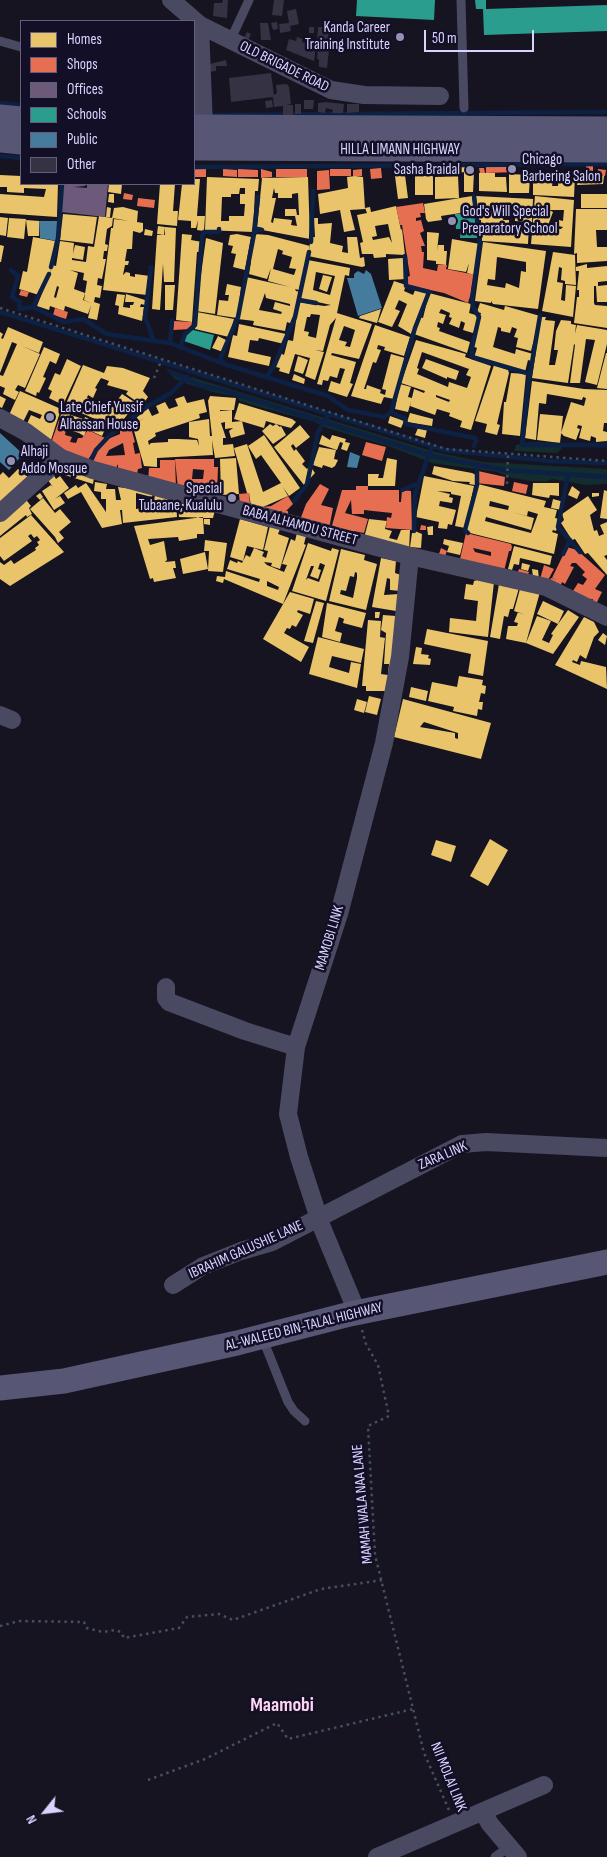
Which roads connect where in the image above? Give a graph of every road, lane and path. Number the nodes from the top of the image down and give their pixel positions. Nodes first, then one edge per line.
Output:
1 (171, 0) edge
2 (242, 0) edge
3 (249, 0) edge
4 (461, 0) edge
5 (243, 11) junction
6 (194, 20) edge
7 (195, 21) edge
8 (200, 25) junction
9 (0, 41) edge
10 (230, 41) junction
11 (20, 47) edge
12 (440, 96) dead end
13 (464, 108) dead end
14 (0, 117) edge
15 (20, 119) edge
16 (607, 129) edge
17 (197, 134) edge
18 (0, 140) edge
19 (20, 142) edge
20 (607, 150) edge
21 (0, 308) edge
22 (162, 359) junction
23 (154, 378) dead end
24 (0, 418) edge
25 (508, 454) junction
26 (61, 458) junction
27 (607, 460) edge
28 (507, 484) dead end
29 (0, 513) edge
30 (410, 556) junction
31 (607, 617) edge
32 (166, 987) dead end
33 (296, 1047) junction
34 (607, 1148) edge
35 (319, 1216) junction
36 (607, 1262) edge
37 (173, 1285) dead end
38 (357, 1312) junction
39 (262, 1337) junction
40 (0, 1388) edge
41 (305, 1421) dead end
42 (383, 1580) junction
43 (0, 1626) edge
44 (414, 1709) junction
45 (148, 1780) dead end
46 (544, 1785) dead end
47 (483, 1812) junction
48 (455, 1824) junction
49 (507, 1854) edge
50 (378, 1857) edge

1 - 6 street, OLD BRIGADE ROAD
2 - 5 lane
3 - 5 lane
4 - 13 lane
5 - 10 lane
7 - 8 street, OLD BRIGADE ROAD
8 - 10 street, OLD BRIGADE ROAD
8 - 17 street
9 - 11 lane
10 - 12 street, OLD BRIGADE ROAD
14 - 15 main road
16 - 17 main road, HILLA LIMANN HIGHWAY
17 - 20 main road, HILLA LIMANN HIGHWAY
18 - 19 main road
21 - 22 path
22 - 23 path
22 - 25 path
24 - 26 street, BABA ALHAMDU STREET
25 - 27 path
25 - 28 path
26 - 29 street
26 - 30 street, BABA ALHAMDU STREET
30 - 31 street, BABA ALHAMDU STREET
30 - 33 street, MAMOBI LINK
32 - 33 street
33 - 35 street, MAMOBI LINK
34 - 35 street, ZARA LINK
35 - 37 street, IBRAHIM GALUSHIE LANE
35 - 38 street, MAMOBI LINK
36 - 38 main road, AL-WALEED BIN-TALAL HIGHWAY
38 - 39 main road, AL-WALEED BIN-TALAL HIGHWAY
38 - 42 path, MAMAH WALA NAA LANE
39 - 40 main road, AL-WALEED BIN-TALAL HIGHWAY
39 - 41 lane
42 - 43 path
42 - 44 path, MAMAH WALA NAA LANE
44 - 45 path
44 - 48 path, NII MOLAI LINK
46 - 47 street
47 - 48 street
47 - 49 street
48 - 50 street

